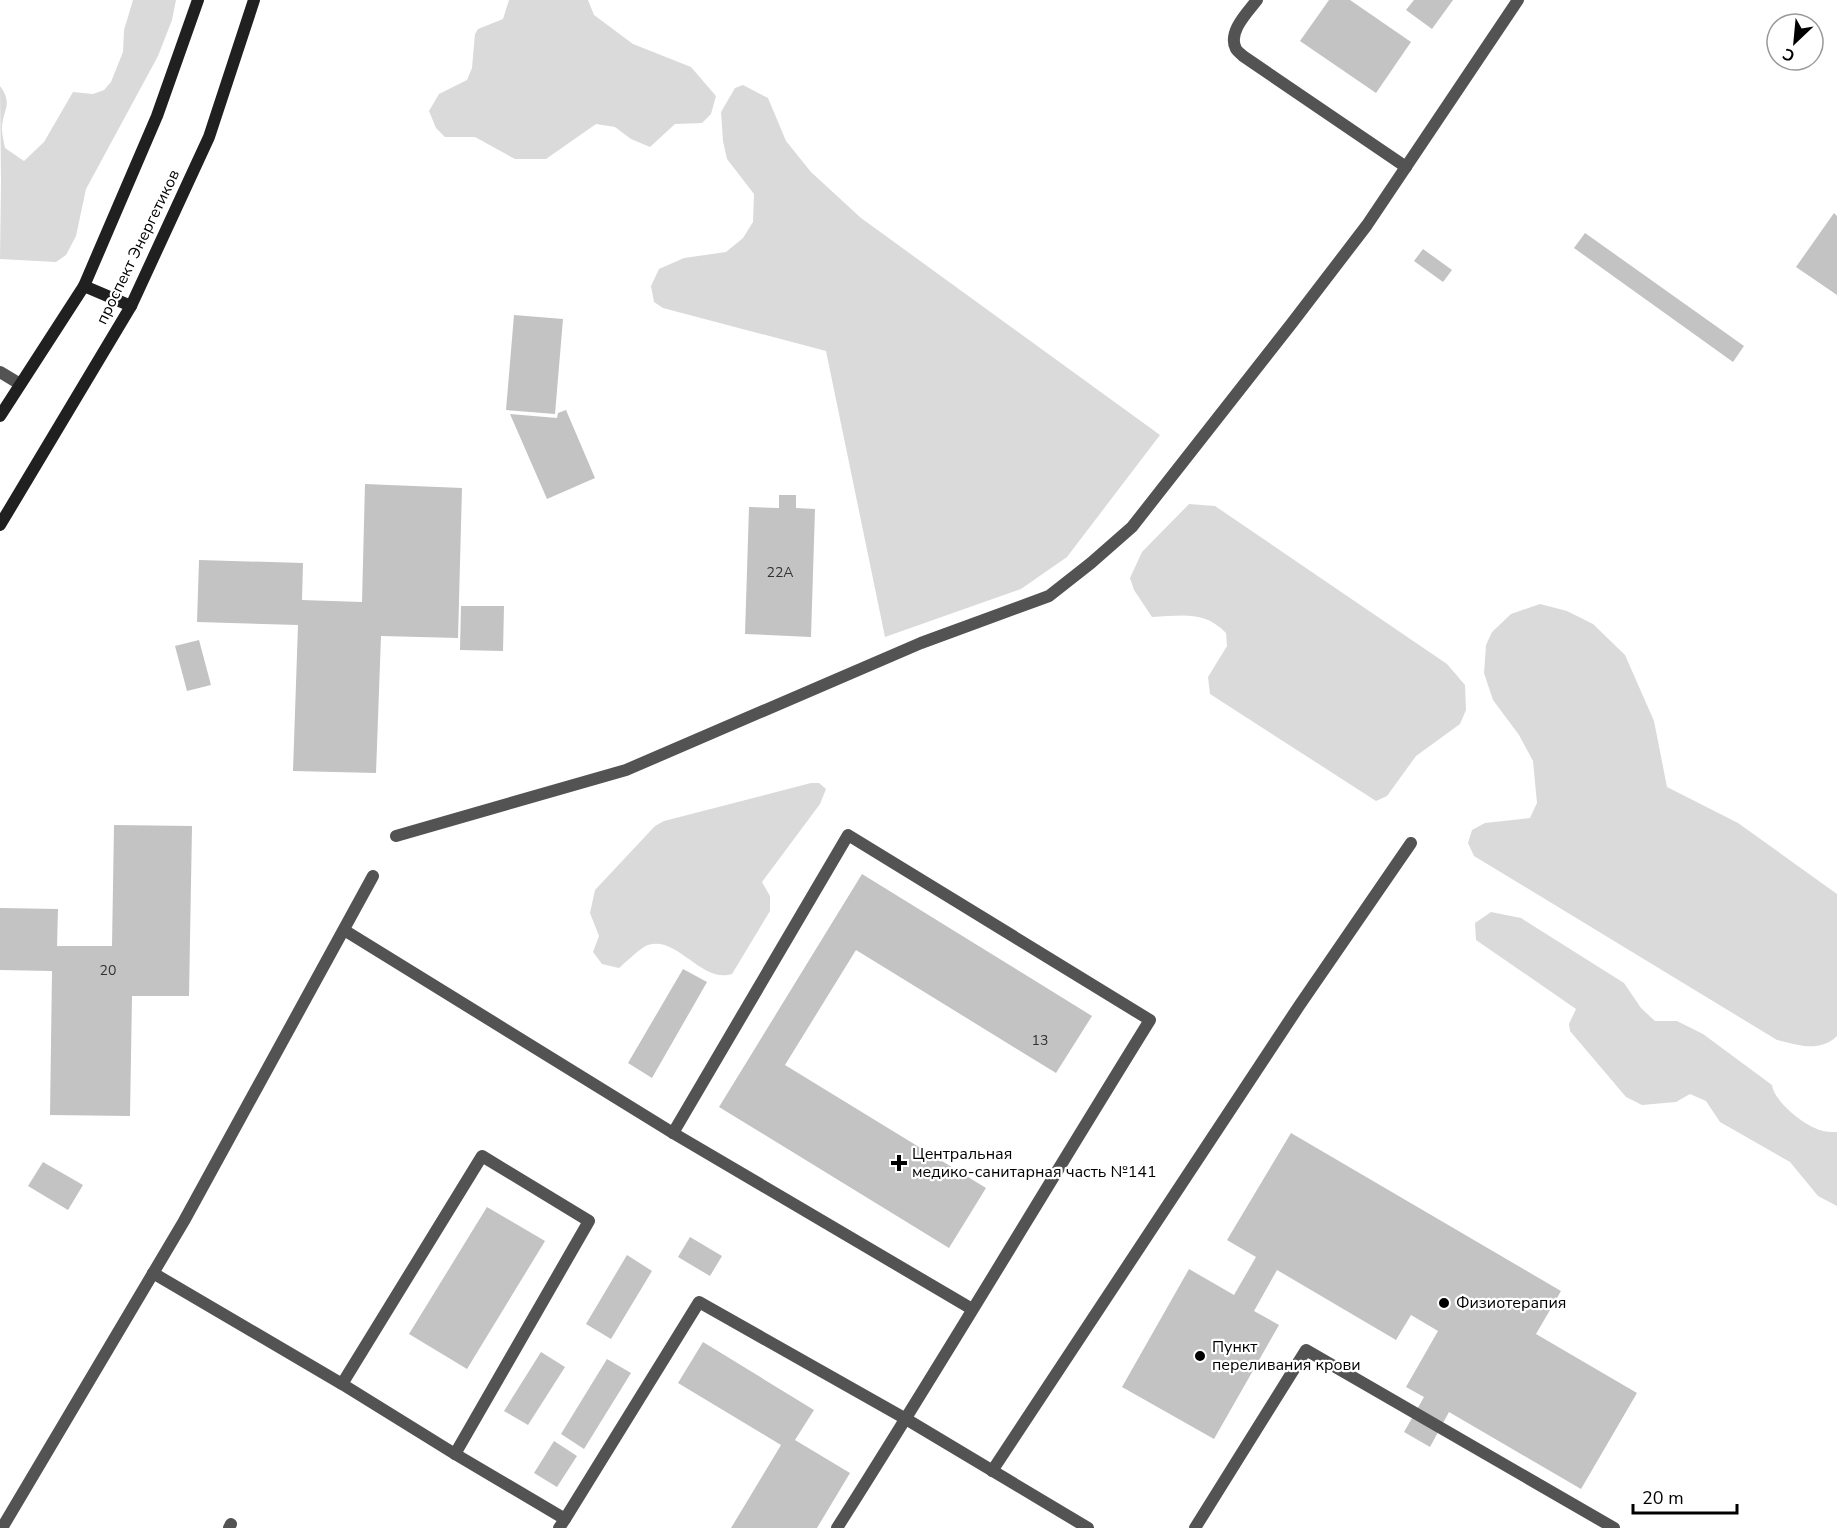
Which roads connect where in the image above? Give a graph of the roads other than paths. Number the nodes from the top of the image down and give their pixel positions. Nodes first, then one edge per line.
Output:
1 (198, 0) edge
2 (254, 0) edge
3 (1257, 0) edge
4 (1518, 0) edge
5 (1406, 167) junction
6 (84, 286) junction
7 (131, 306) junction
8 (0, 372) edge
9 (20, 384) junction
10 (0, 416) edge
11 (0, 525) edge
12 (396, 836) dead end
13 (1411, 843) dead end
14 (373, 876) dead end
15 (344, 930) junction
16 (673, 1133) junction
17 (153, 1273) junction
18 (972, 1309) junction
19 (342, 1384) junction
20 (906, 1419) junction
21 (455, 1454) junction
22 (992, 1471) junction
23 (562, 1523) edge
24 (2, 1528) edge
25 (837, 1528) edge
26 (1088, 1528) edge
27 (1195, 1528) edge
28 (1614, 1528) edge

1 - 6 main road, проспект Энергетиков
2 - 7 main road, проспект Энергетиков
3 - 5 street
4 - 5 street
5 - 12 street
6 - 7 main road
6 - 9 main road, проспект Энергетиков
7 - 11 main road, проспект Энергетиков
8 - 9 street
9 - 10 main road, проспект Энергетиков
13 - 22 street
14 - 15 street
15 - 16 street
15 - 17 street
16 - 18 street
16 - 18 street
17 - 19 street
17 - 24 street
18 - 20 street
19 - 21 street
19 - 21 street
20 - 22 street
20 - 23 street
20 - 25 street
21 - 23 street
22 - 26 street
27 - 28 street

